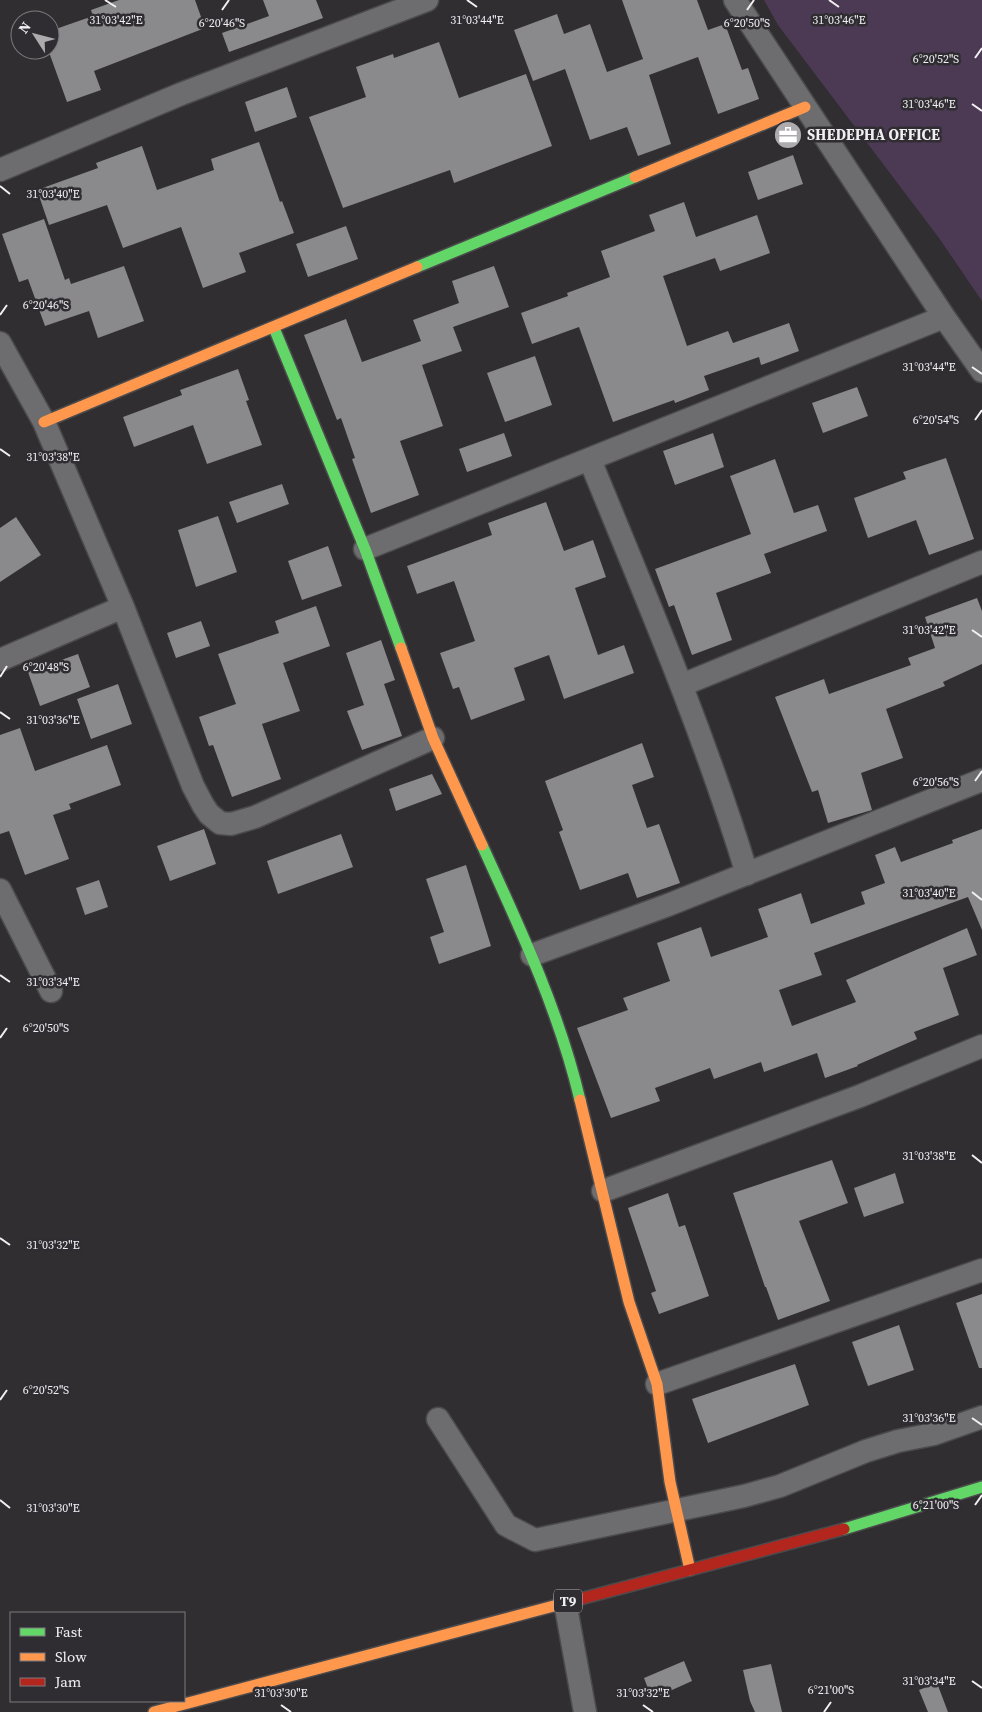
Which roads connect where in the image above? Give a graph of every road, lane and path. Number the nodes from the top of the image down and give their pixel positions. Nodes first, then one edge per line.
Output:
1 (428, 0) edge
2 (735, 0) edge
3 (805, 107) junction
4 (0, 170) edge
5 (944, 317) junction
6 (274, 328) junction
7 (0, 343) edge
8 (982, 371) edge
9 (44, 422) junction
10 (590, 460) junction
11 (365, 548) junction
12 (982, 562) edge
13 (123, 607) junction
14 (0, 660) edge
15 (682, 685) junction
16 (433, 738) junction
17 (982, 780) edge
18 (747, 874) junction
19 (0, 890) edge
20 (532, 955) junction
21 (50, 991) dead end
22 (982, 1046) edge
23 (603, 1191) junction
24 (982, 1270) edge
25 (657, 1384) junction
26 (982, 1417) edge
27 (438, 1419) dead end
28 (982, 1487) edge
29 (676, 1511) junction
30 (690, 1570) junction
31 (565, 1602) junction
32 (154, 1712) edge
33 (585, 1712) edge

1 - 4 street
2 - 3 street
3 - 5 street
3 - 6 main road
5 - 8 street
5 - 10 street
6 - 9 main road
6 - 11 main road
7 - 9 street
9 - 13 street
10 - 11 street
10 - 15 street
11 - 16 main road
12 - 15 street
13 - 14 street
13 - 16 street
15 - 18 street
16 - 20 main road
17 - 18 street
18 - 20 street
19 - 21 street
20 - 23 main road
22 - 23 street
23 - 25 main road
24 - 25 street
25 - 29 main road
26 - 29 street
27 - 29 street
28 - 30 main road, T9
29 - 30 main road
30 - 31 main road, T9
31 - 32 main road, T9
31 - 33 street

